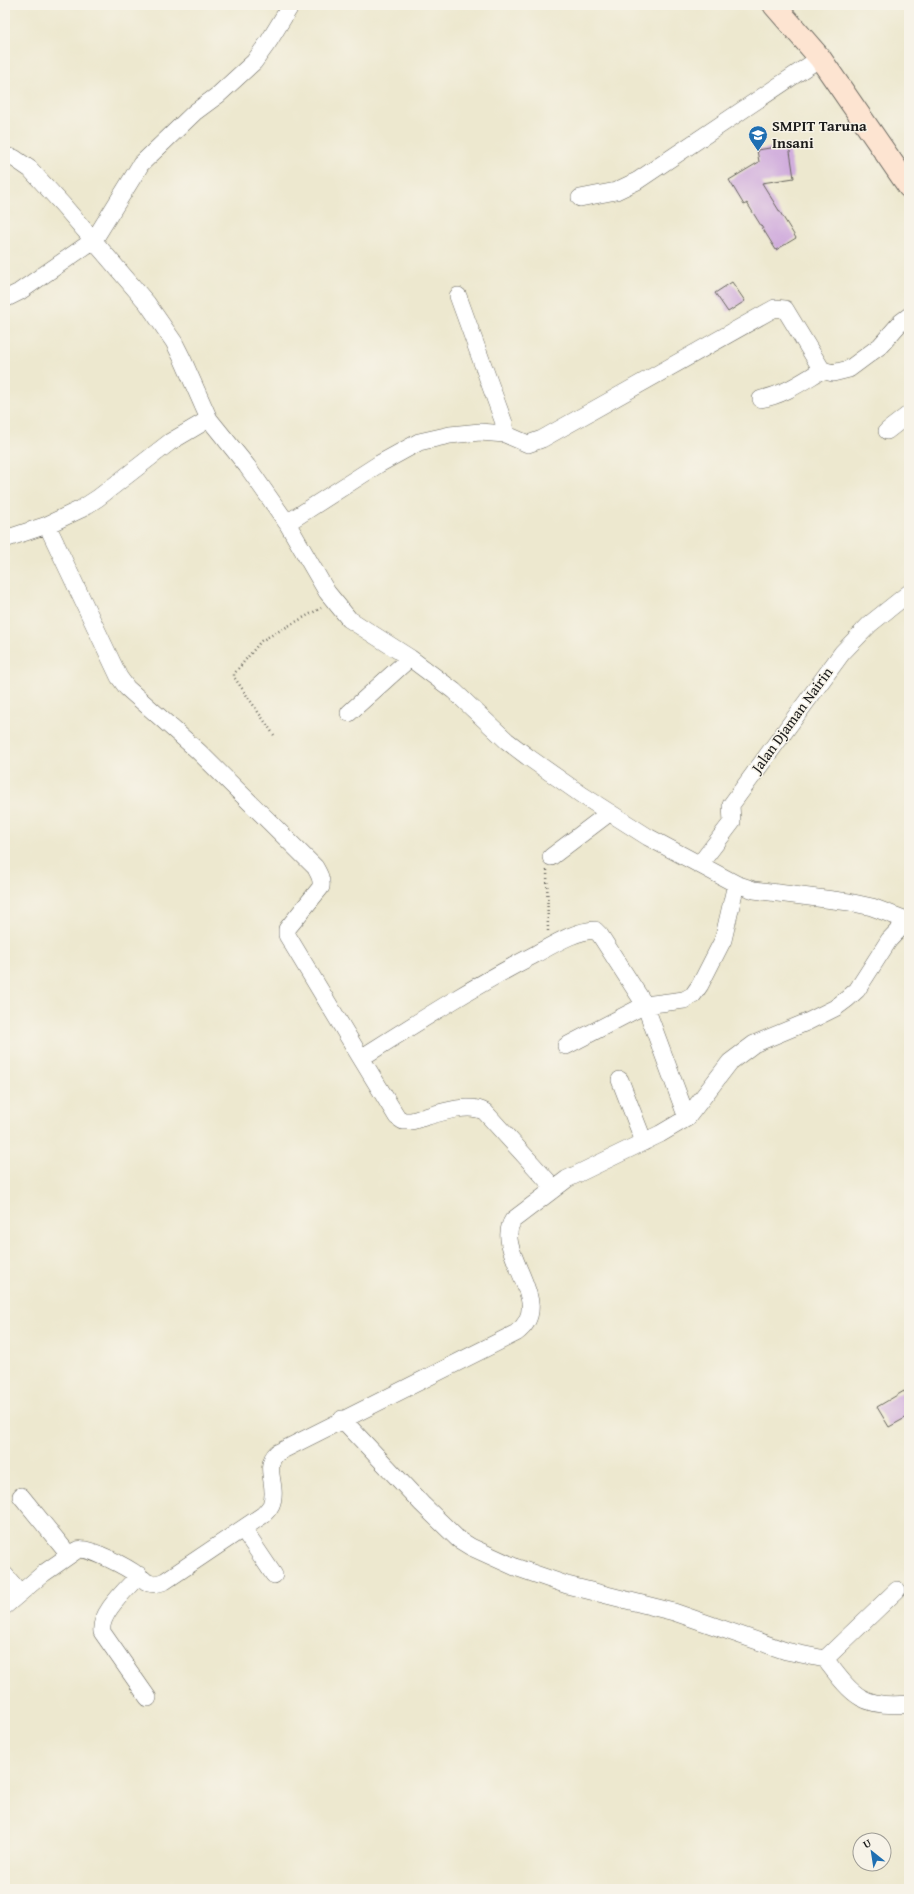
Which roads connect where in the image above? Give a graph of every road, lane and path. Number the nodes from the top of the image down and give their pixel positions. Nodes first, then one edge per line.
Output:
1 (291, 5) edge
2 (774, 5) edge
3 (820, 58) junction
4 (5, 156) edge
5 (909, 187) edge
6 (580, 198) dead end
7 (94, 240) junction
8 (458, 296) dead end
9 (5, 299) edge
10 (909, 316) edge
11 (822, 370) junction
12 (761, 399) dead end
13 (909, 414) edge
14 (209, 419) junction
15 (887, 431) dead end
16 (505, 434) junction
17 (287, 523) junction
18 (47, 525) junction
19 (5, 539) edge
20 (909, 593) edge
21 (334, 602) junction
22 (410, 658) junction
23 (349, 713) dead end
24 (274, 735) dead end
25 (609, 813) junction
26 (551, 857) joint
27 (700, 864) junction
28 (736, 884) junction
29 (909, 920) edge
30 (548, 948) junction
31 (645, 1005) junction
32 (566, 1046) dead end
33 (361, 1058) junction
34 (620, 1080) dead end
35 (687, 1118) junction
36 (644, 1142) junction
37 (554, 1188) junction
38 (342, 1419) junction
39 (21, 1496) dead end
40 (243, 1529) junction
41 (69, 1555) junction
42 (5, 1575) edge
43 (139, 1575) junction
44 (274, 1575) dead end
45 (897, 1590) dead end
46 (20, 1594) junction
47 (5, 1606) edge
48 (825, 1658) junction
49 (148, 1698) dead end
50 (909, 1704) edge

1 - 7 street
2 - 3 main road
3 - 5 main road
3 - 6 street
4 - 7 street
7 - 9 street
7 - 14 street
8 - 16 street
10 - 11 street
11 - 12 street
11 - 16 street
13 - 15 street
14 - 17 street
14 - 18 street
16 - 17 street
17 - 21 street
18 - 19 street
18 - 33 street
20 - 27 street, Jalan Djaman Nairin
21 - 22 street
21 - 24 path
22 - 23 street
22 - 25 street
25 - 26 street
25 - 27 street
26 - 30 path
27 - 28 street
28 - 29 street
28 - 31 street
29 - 35 street
30 - 31 street
30 - 33 street
31 - 32 street
31 - 35 street
33 - 37 street
34 - 36 street
35 - 36 street
36 - 37 street
37 - 38 street
38 - 40 street
38 - 48 street
39 - 41 street
40 - 43 street
40 - 44 street
41 - 43 street
41 - 46 street
42 - 46 street
43 - 49 street
45 - 48 street
46 - 47 street
48 - 50 street

